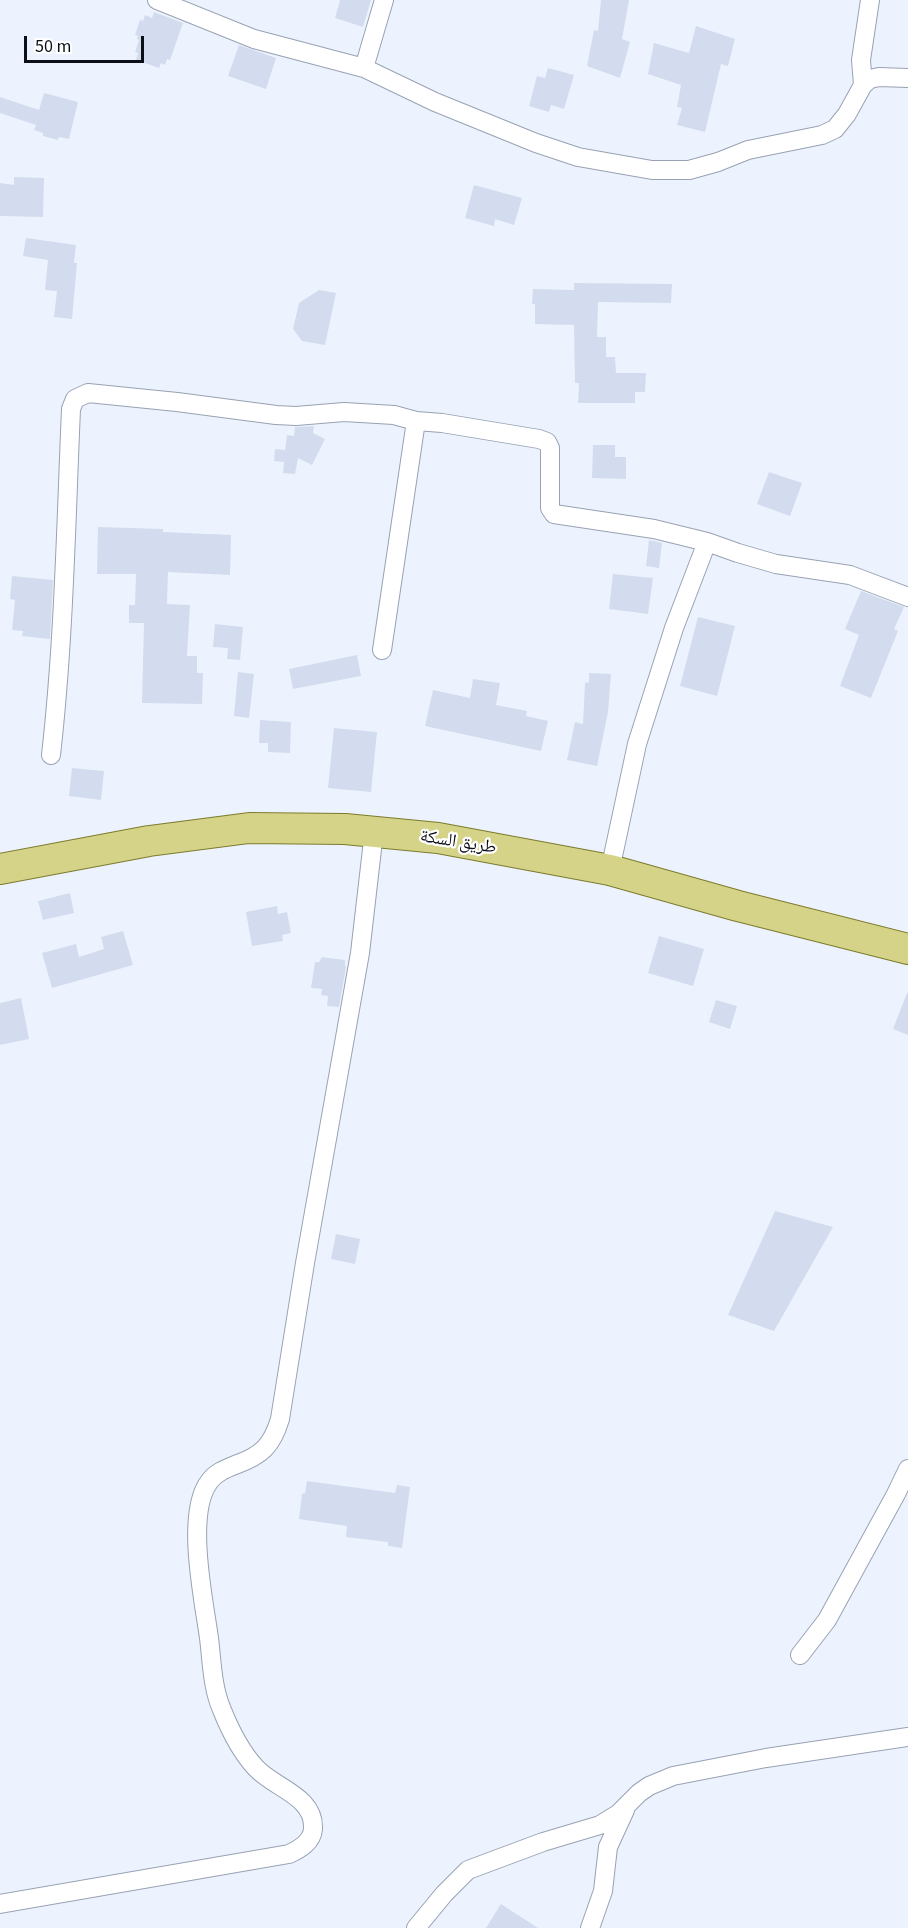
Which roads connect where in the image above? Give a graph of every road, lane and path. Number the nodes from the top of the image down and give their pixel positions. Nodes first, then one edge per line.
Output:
1 (157, 0) edge
2 (384, 0) edge
3 (870, 0) edge
4 (364, 68) junction
5 (908, 78) edge
6 (863, 85) junction
7 (416, 421) junction
8 (707, 542) junction
9 (908, 597) edge
10 (382, 650) dead end
11 (51, 755) dead end
12 (374, 832) junction
13 (0, 869) edge
14 (610, 870) junction
15 (908, 948) edge
16 (908, 1469) edge
17 (800, 1654) dead end
18 (908, 1737) edge
19 (629, 1803) junction
20 (0, 1904) edge
21 (416, 1928) edge
22 (590, 1928) edge

1 - 4 street
2 - 4 street
3 - 6 street
4 - 6 street
5 - 6 street
7 - 8 street
7 - 10 street
7 - 11 street
8 - 9 street
8 - 14 street
12 - 13 main road, طريق السكة
12 - 14 main road, طريق السكة
12 - 20 street
14 - 15 main road, طريق السكة
16 - 17 street
18 - 19 street
19 - 21 street
19 - 22 street

